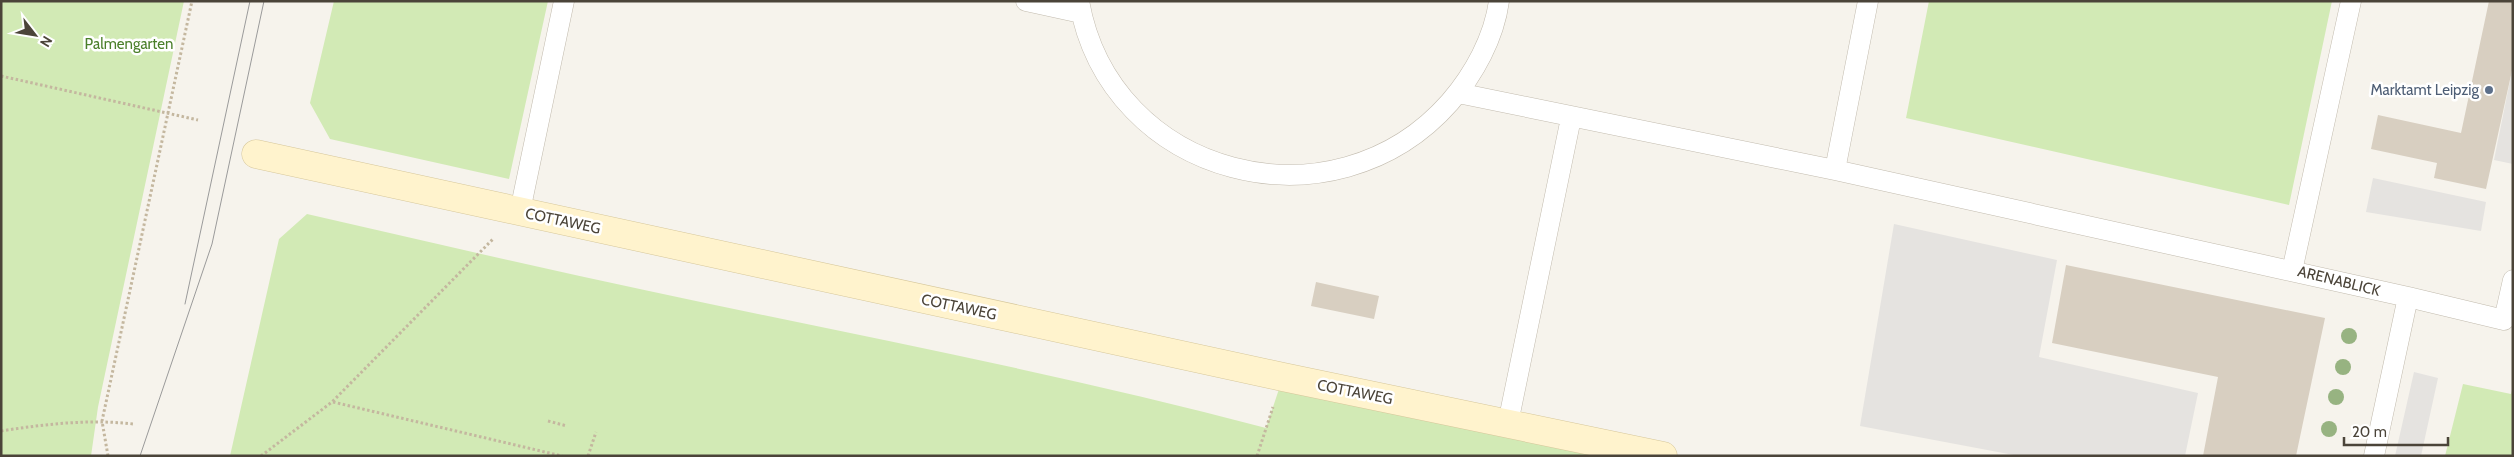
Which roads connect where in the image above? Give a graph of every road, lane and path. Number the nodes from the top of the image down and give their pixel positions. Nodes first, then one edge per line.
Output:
1 (192, 1) edge
2 (564, 1) edge
3 (1026, 1) edge
4 (1499, 1) edge
5 (1868, 1) edge
6 (2351, 1) edge
7 (1080, 7) edge
8 (1, 76) edge
9 (1458, 93) junction
10 (168, 114) junction
11 (1571, 118) junction
12 (198, 120) dead end
13 (256, 154) dead end
14 (1835, 170) junction
15 (520, 212) junction
16 (2292, 271) junction
17 (2513, 280) edge
18 (2408, 297) junction
19 (1283, 377) junction
20 (332, 402) junction
21 (102, 421) junction
22 (548, 421) dead end
23 (1508, 423) junction
24 (134, 424) dead end
25 (567, 426) dead end
26 (1, 431) edge
27 (596, 432) dead end
28 (108, 456) edge
29 (261, 456) edge
30 (562, 456) edge
31 (588, 456) edge
32 (1257, 456) edge
33 (1662, 456) edge
34 (2374, 456) edge

1 - 10 path
2 - 15 lane
3 - 7 lane
4 - 9 lane
5 - 14 lane
6 - 16 lane, ARENABLICK
7 - 9 lane
8 - 10 path
9 - 11 lane
10 - 12 path
10 - 21 path
11 - 14 lane
11 - 23 lane
13 - 15 street, COTTAWEG
14 - 16 lane
15 - 19 street, COTTAWEG
15 - 20 path
16 - 18 lane, ARENABLICK
17 - 18 lane, ARENABLICK
18 - 34 lane
19 - 23 street, COTTAWEG
19 - 32 path
20 - 29 path
20 - 30 path
21 - 24 path
21 - 26 path
21 - 28 path
22 - 25 path
23 - 33 street, COTTAWEG
27 - 31 path

